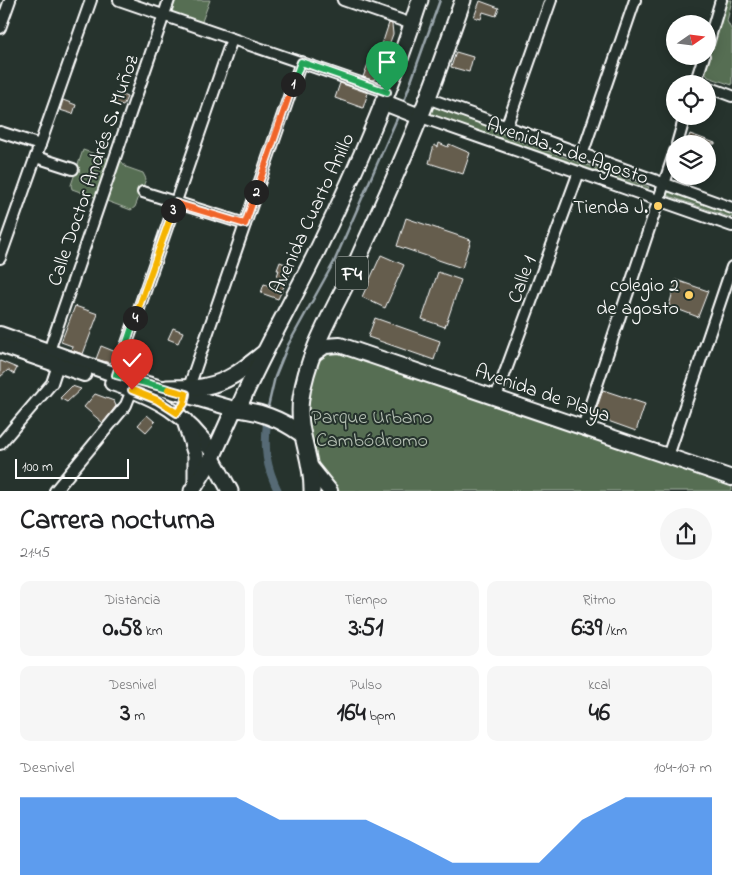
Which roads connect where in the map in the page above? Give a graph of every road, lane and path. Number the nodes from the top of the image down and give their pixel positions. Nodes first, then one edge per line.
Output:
1 (10, 0) edge
2 (91, 0) edge
3 (119, 0) edge
4 (169, 0) edge
5 (343, 0) edge
6 (420, 0) edge
7 (464, 0) edge
8 (552, 0) edge
9 (636, 0) edge
10 (721, 0) edge
11 (164, 15) junction
12 (716, 17) edge
13 (412, 24) junction
14 (0, 28) edge
15 (232, 38) junction
16 (301, 62) junction
17 (716, 90) edge
18 (732, 96) edge
19 (427, 98) junction
20 (387, 100) junction
21 (416, 115) junction
22 (506, 128) junction
23 (0, 132) edge
24 (40, 145) junction
25 (582, 155) junction
26 (36, 157) junction
27 (73, 169) dead end
28 (579, 172) junction
29 (666, 182) edge
30 (665, 185) junction
31 (143, 192) dead end
32 (659, 200) junction
33 (175, 203) junction
34 (732, 208) edge
35 (245, 224) junction
36 (732, 226) edge
37 (0, 258) edge
38 (732, 267) edge
39 (330, 318) junction
40 (0, 334) edge
41 (0, 345) edge
42 (340, 345) junction
43 (49, 351) junction
44 (267, 351) junction
45 (312, 355) junction
46 (58, 365) junction
47 (116, 375) junction
48 (167, 388) joint
49 (132, 390) junction
50 (187, 390) junction
51 (496, 397) junction
52 (236, 409) junction
53 (181, 417) junction
54 (582, 427) junction
55 (300, 433) junction
56 (0, 444) edge
57 (213, 456) junction
58 (668, 456) junction
59 (309, 465) junction
60 (732, 478) edge
61 (194, 488) edge
62 (55, 491) edge
63 (230, 491) edge
64 (312, 491) edge
65 (330, 491) edge

1 - 14 street
2 - 24 street
3 - 11 street
4 - 11 street, Calle Doctor Andrés S. Muñoz
5 - 13 street
6 - 13 highway, Avenida Cuarto Anillo / F4
7 - 19 highway, F4
8 - 22 street
9 - 25 street
10 - 12 street
11 - 15 street
11 - 43 street, Calle Doctor Andrés S. Muñoz
13 - 20 highway, Avenida Cuarto Anillo / F4
15 - 16 street
15 - 33 street
16 - 20 street
16 - 35 street
17 - 18 street
19 - 21 highway, F4
19 - 22 street, Avenida 2 de Agosto
20 - 21 highway
20 - 44 highway, Avenida Cuarto Anillo / F4
21 - 28 street, Avenida 2 de Agosto
21 - 39 highway, F4
22 - 25 street, Avenida 2 de Agosto
23 - 24 street
24 - 26 street
25 - 30 street, Avenida 2 de Agosto
26 - 27 street
26 - 37 street
28 - 32 street, Avenida 2 de Agosto
28 - 51 street, Calle 1
29 - 30 street
30 - 32 street
30 - 34 street, Avenida 2 de Agosto
31 - 33 street
32 - 36 street, Avenida 2 de Agosto
32 - 54 street
33 - 35 street
33 - 47 street
35 - 50 street
38 - 58 street
39 - 42 main road
39 - 45 highway, F4
40 - 43 main road
41 - 46 main road
42 - 45 main road
42 - 51 main road, Avenida de Playa
43 - 47 main road
44 - 50 highway
44 - 52 highway, Avenida Cuarto Anillo / F4
45 - 55 highway, F4
46 - 49 main road
46 - 56 street
47 - 48 main road
48 - 50 highway
49 - 53 main road
49 - 62 street
50 - 52 main road
50 - 53 main road
51 - 54 main road, Avenida de Playa
52 - 55 highway
52 - 57 highway, F4
53 - 57 main road
53 - 61 highway
54 - 58 main road, Avenida de Playa
55 - 59 highway, F4
57 - 61 highway, F4
57 - 63 highway
58 - 60 main road, Avenida de Playa
59 - 64 highway, F4
59 - 65 main road

